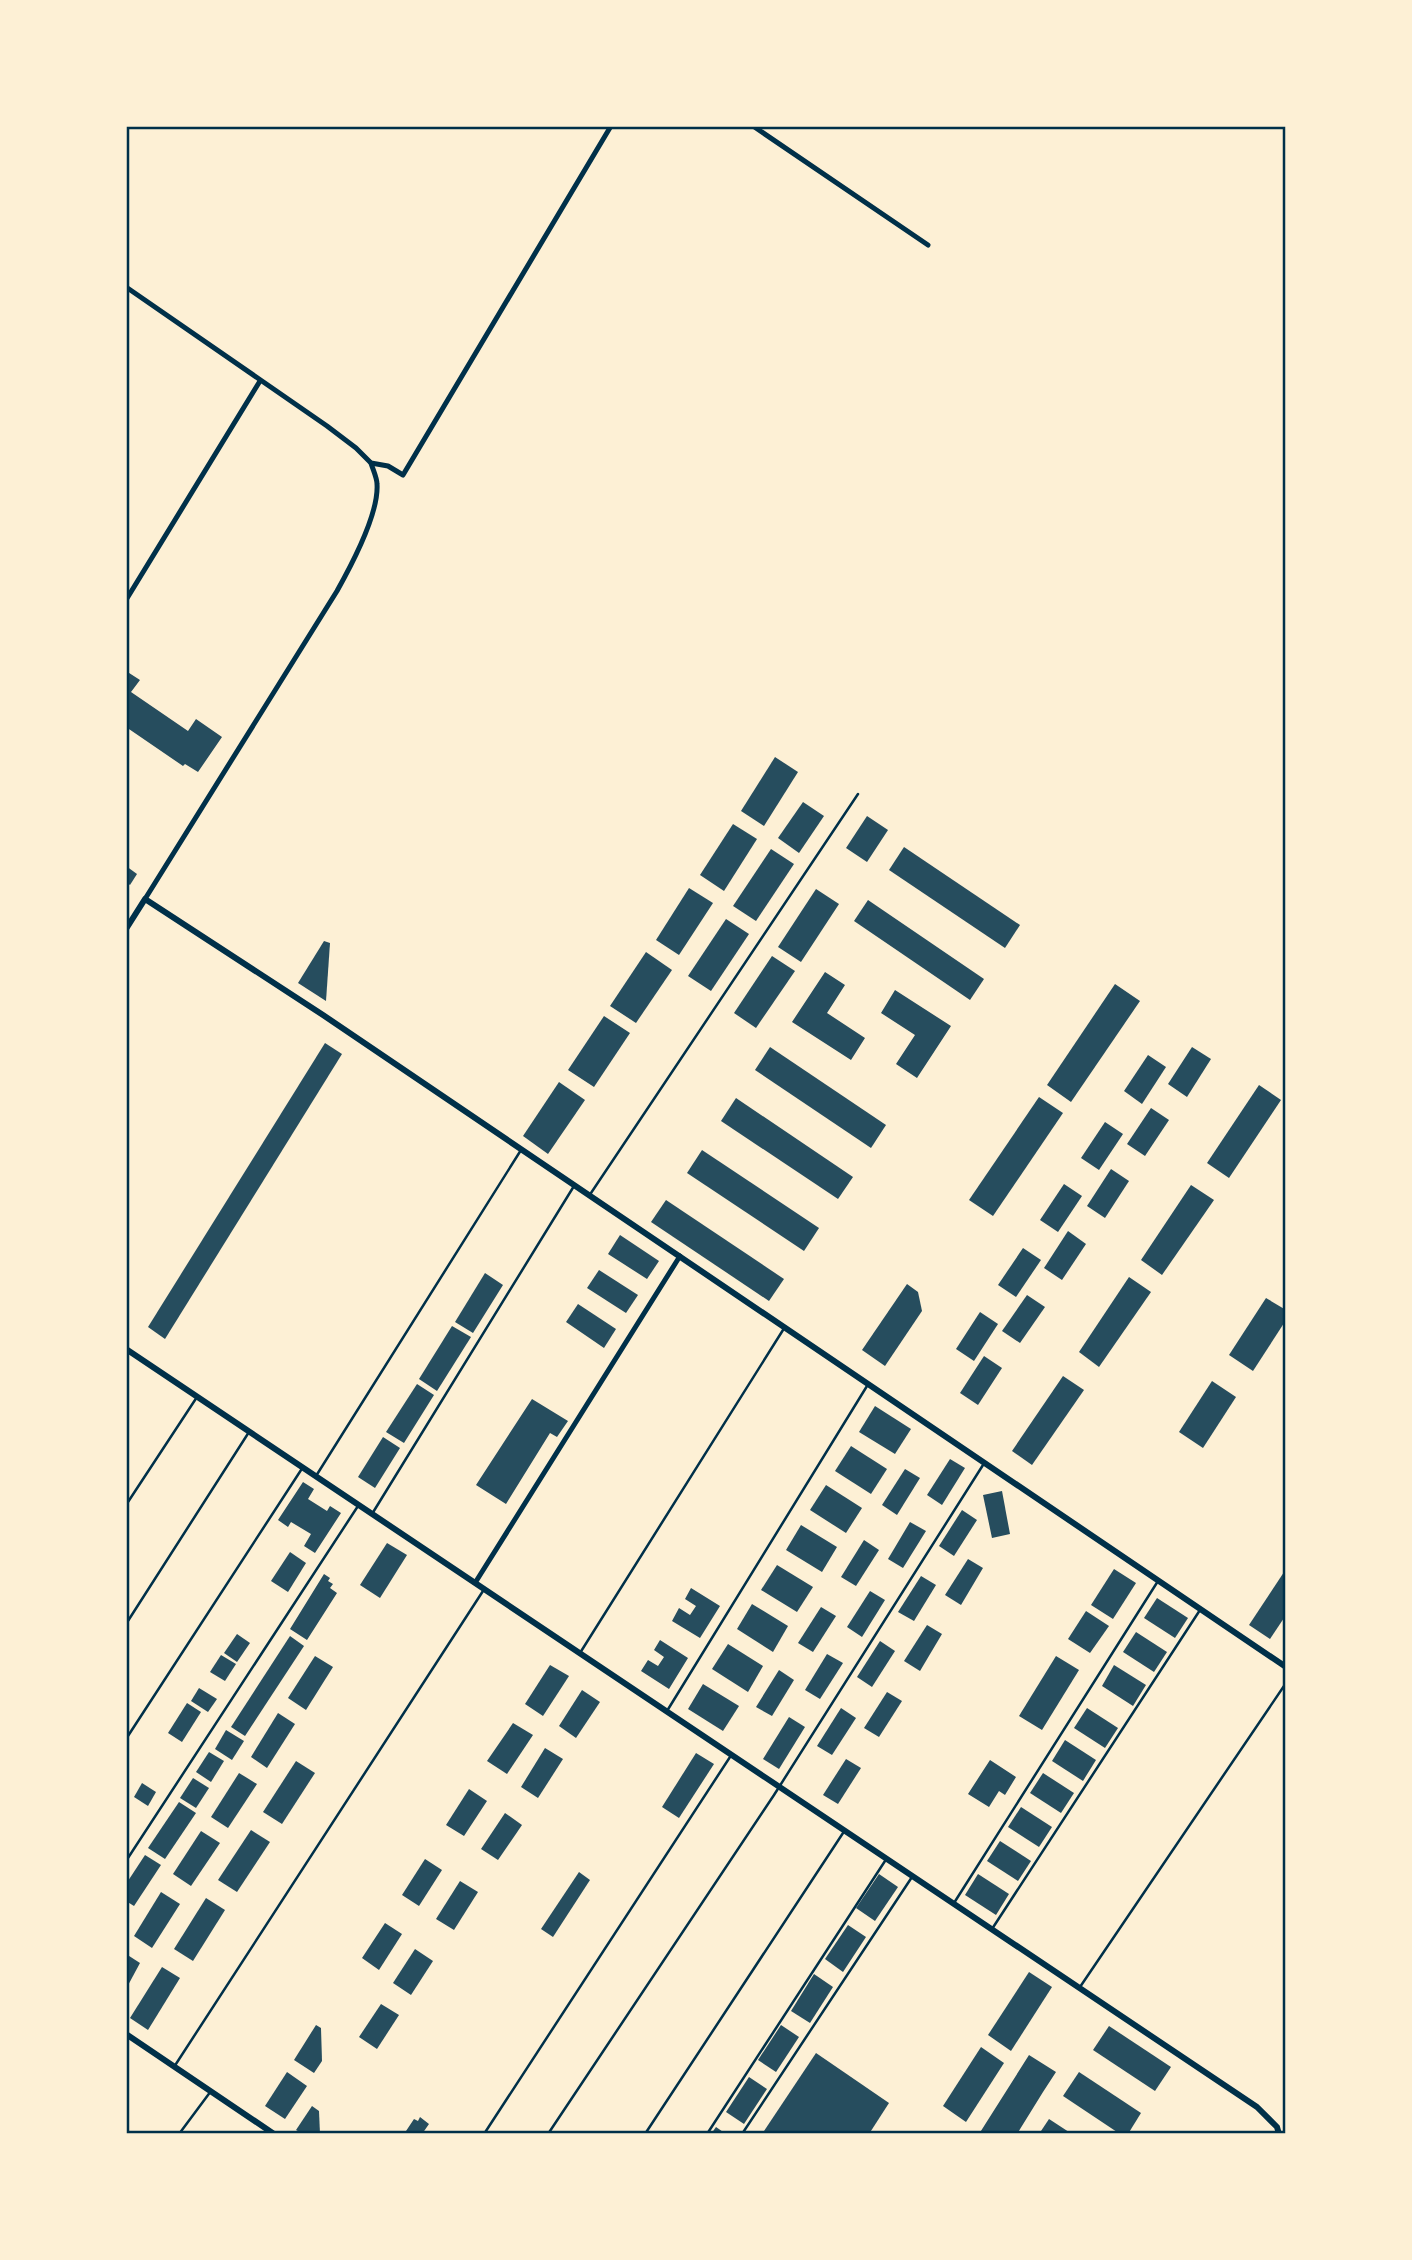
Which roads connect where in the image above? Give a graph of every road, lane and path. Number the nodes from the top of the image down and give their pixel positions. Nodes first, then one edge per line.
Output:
1 (611, 126) edge
2 (752, 126) edge
3 (928, 245) dead end
4 (126, 287) edge
5 (260, 381) junction
6 (371, 463) junction
7 (126, 600) edge
8 (858, 794) dead end
9 (145, 899) junction
10 (126, 929) edge
11 (521, 1150) junction
12 (574, 1186) junction
13 (590, 1196) junction
14 (680, 1256) junction
15 (785, 1327) junction
16 (126, 1349) edge
17 (869, 1384) junction
18 (197, 1396) junction
19 (250, 1432) junction
20 (984, 1463) junction
21 (303, 1467) junction
22 (316, 1476) junction
23 (126, 1505) edge
24 (359, 1505) junction
25 (372, 1514) junction
26 (1158, 1581) junction
27 (475, 1583) junction
28 (485, 1589) junction
29 (1200, 1610) junction
30 (126, 1623) edge
31 (580, 1653) junction
32 (1286, 1667) edge
33 (1286, 1683) edge
34 (667, 1711) junction
35 (126, 1739) edge
36 (732, 1754) junction
37 (779, 1787) junction
38 (845, 1830) junction
39 (887, 1858) junction
40 (126, 1861) edge
41 (912, 1875) junction
42 (954, 1903) junction
43 (992, 1929) junction
44 (1080, 1988) junction
45 (126, 2034) edge
46 (174, 2067) junction
47 (211, 2091) junction
48 (179, 2134) edge
49 (274, 2134) edge
50 (484, 2134) edge
51 (548, 2134) edge
52 (645, 2134) edge
53 (708, 2134) edge
54 (742, 2134) edge
55 (1279, 2134) edge

1 - 6 street
2 - 3 street
4 - 5 street
5 - 6 street
5 - 7 street
6 - 9 street
8 - 13 lane
9 - 10 street
9 - 11 street
11 - 12 street
11 - 22 lane
12 - 13 street
12 - 25 lane
13 - 14 street
14 - 15 street
14 - 27 street
15 - 17 street
15 - 31 lane
16 - 18 street
17 - 20 street
17 - 34 lane
18 - 19 street
18 - 23 lane
19 - 21 street
19 - 30 lane
20 - 26 street
20 - 37 lane
21 - 22 street
21 - 35 lane
22 - 24 street
24 - 25 street
24 - 40 lane
25 - 27 street
26 - 29 street
26 - 42 lane
27 - 28 street
28 - 31 street
28 - 46 lane
29 - 32 street
29 - 43 lane
31 - 34 street
33 - 44 lane
34 - 36 street
36 - 37 street
36 - 50 lane
37 - 38 street
37 - 51 lane
38 - 39 street
38 - 52 lane
39 - 41 street
39 - 53 lane
41 - 42 street
41 - 54 lane
42 - 43 street
43 - 44 street
44 - 55 street
45 - 46 street
46 - 47 street
47 - 48 lane
47 - 49 street

